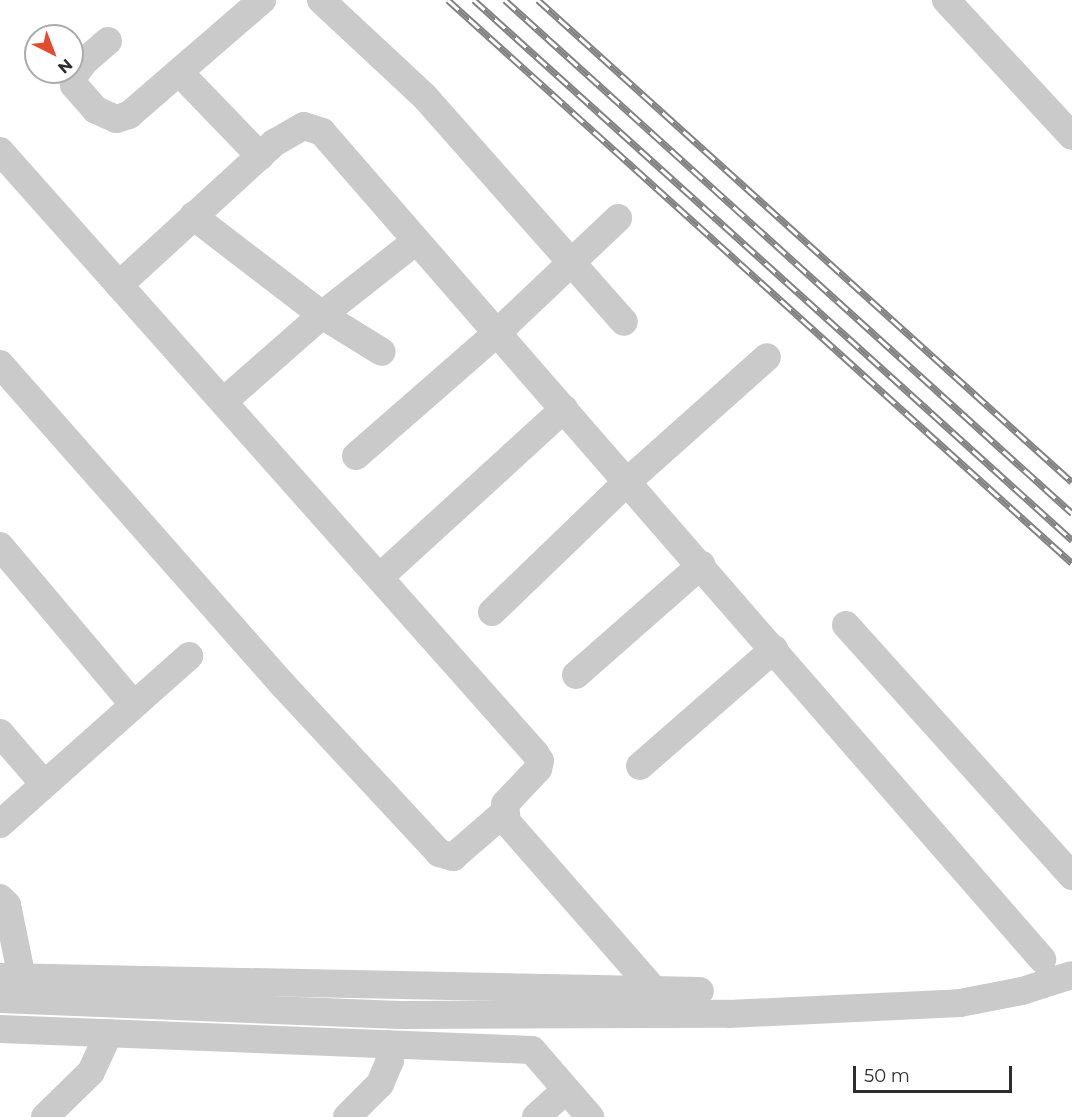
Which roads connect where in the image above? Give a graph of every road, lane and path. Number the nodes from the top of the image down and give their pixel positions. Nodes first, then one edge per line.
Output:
1 (262, 0) edge
2 (321, 0) edge
3 (946, 0) edge
4 (108, 41) dead end
5 (179, 72) junction
6 (1072, 136) edge
7 (0, 152) edge
8 (260, 156) junction
9 (193, 216) junction
10 (618, 218) dead end
11 (416, 240) junction
12 (572, 262) junction
13 (119, 285) junction
14 (322, 315) junction
15 (624, 321) dead end
16 (497, 333) junction
17 (382, 352) dead end
18 (767, 357) dead end
19 (0, 364) edge
20 (224, 401) junction
21 (564, 409) junction
22 (356, 456) dead end
23 (628, 481) junction
24 (0, 546) edge
25 (701, 564) junction
26 (381, 576) junction
27 (492, 612) dead end
28 (846, 625) dead end
29 (774, 649) junction
30 (189, 656) dead end
31 (576, 675) dead end
32 (132, 703) junction
33 (0, 733) edge
34 (640, 766) dead end
35 (44, 784) junction
36 (504, 813) junction
37 (0, 824) edge
38 (1072, 876) edge
39 (0, 898) edge
40 (1042, 958) dead end
41 (1072, 975) edge
42 (11, 977) edge
43 (654, 990) junction
44 (700, 991) dead end
45 (0, 999) edge
46 (0, 1029) edge
47 (109, 1033) junction
48 (388, 1044) junction
49 (566, 1090) junction
50 (53, 1114) edge
51 (347, 1117) edge
52 (536, 1117) edge
53 (590, 1117) edge

1 - 5 street
2 - 12 street
3 - 6 street
4 - 5 street
5 - 8 street
7 - 13 street
8 - 9 street
8 - 11 street
9 - 13 street
9 - 14 street
10 - 12 street
11 - 14 street
11 - 16 street
12 - 15 street
12 - 16 street
13 - 20 street
14 - 17 street
14 - 20 street
16 - 21 street
16 - 22 street
18 - 23 street
19 - 36 street
20 - 26 street
21 - 23 street
21 - 26 street
23 - 25 street
23 - 27 street
24 - 32 street
25 - 29 street
25 - 31 street
26 - 36 street
28 - 38 street
29 - 34 street
29 - 40 street
30 - 32 street
32 - 35 street
33 - 35 street
35 - 37 street
36 - 43 street
39 - 42 street
41 - 45 street
42 - 43 street
43 - 44 street
46 - 47 street
47 - 48 street
47 - 50 street
48 - 49 street
48 - 51 street
49 - 52 street
49 - 53 street

